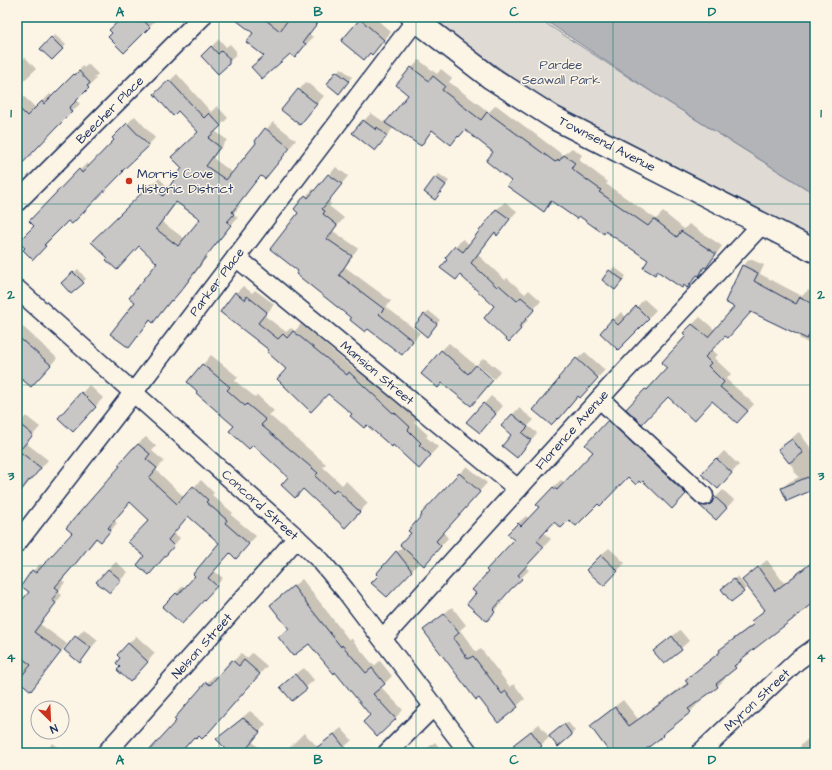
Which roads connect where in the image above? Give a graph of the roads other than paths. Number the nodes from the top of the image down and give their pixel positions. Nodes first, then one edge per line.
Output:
1 (202, 17) edge
2 (414, 19) edge
3 (17, 202) edge
4 (763, 223) junction
5 (815, 251) edge
6 (236, 257) junction
7 (17, 289) edge
8 (134, 393) junction
9 (600, 399) junction
10 (518, 489) junction
11 (704, 496) dead end
12 (297, 538) junction
13 (17, 543) edge
14 (383, 638) junction
15 (815, 648) edge
16 (434, 706) junction
17 (106, 753) edge
18 (387, 753) edge
19 (469, 753) edge
20 (700, 753) edge

1 - 3 street, Beecher Place
2 - 4 main road, Townsend Avenue
2 - 6 street, Parker Place
4 - 5 main road, Townsend Avenue
4 - 9 street, Florence Avenue
6 - 8 street, Parker Place
6 - 10 street, Mansion Street
7 - 8 street, Concord Street
8 - 12 street, Concord Street
8 - 13 street, Parker Place
9 - 10 street, Florence Avenue
9 - 11 street
10 - 14 street, Florence Avenue
12 - 14 street, Concord Street
12 - 17 street, Nelson Street
14 - 16 street, Concord Street
15 - 20 street, Myron Street
16 - 18 street
16 - 19 street, Concord Street

